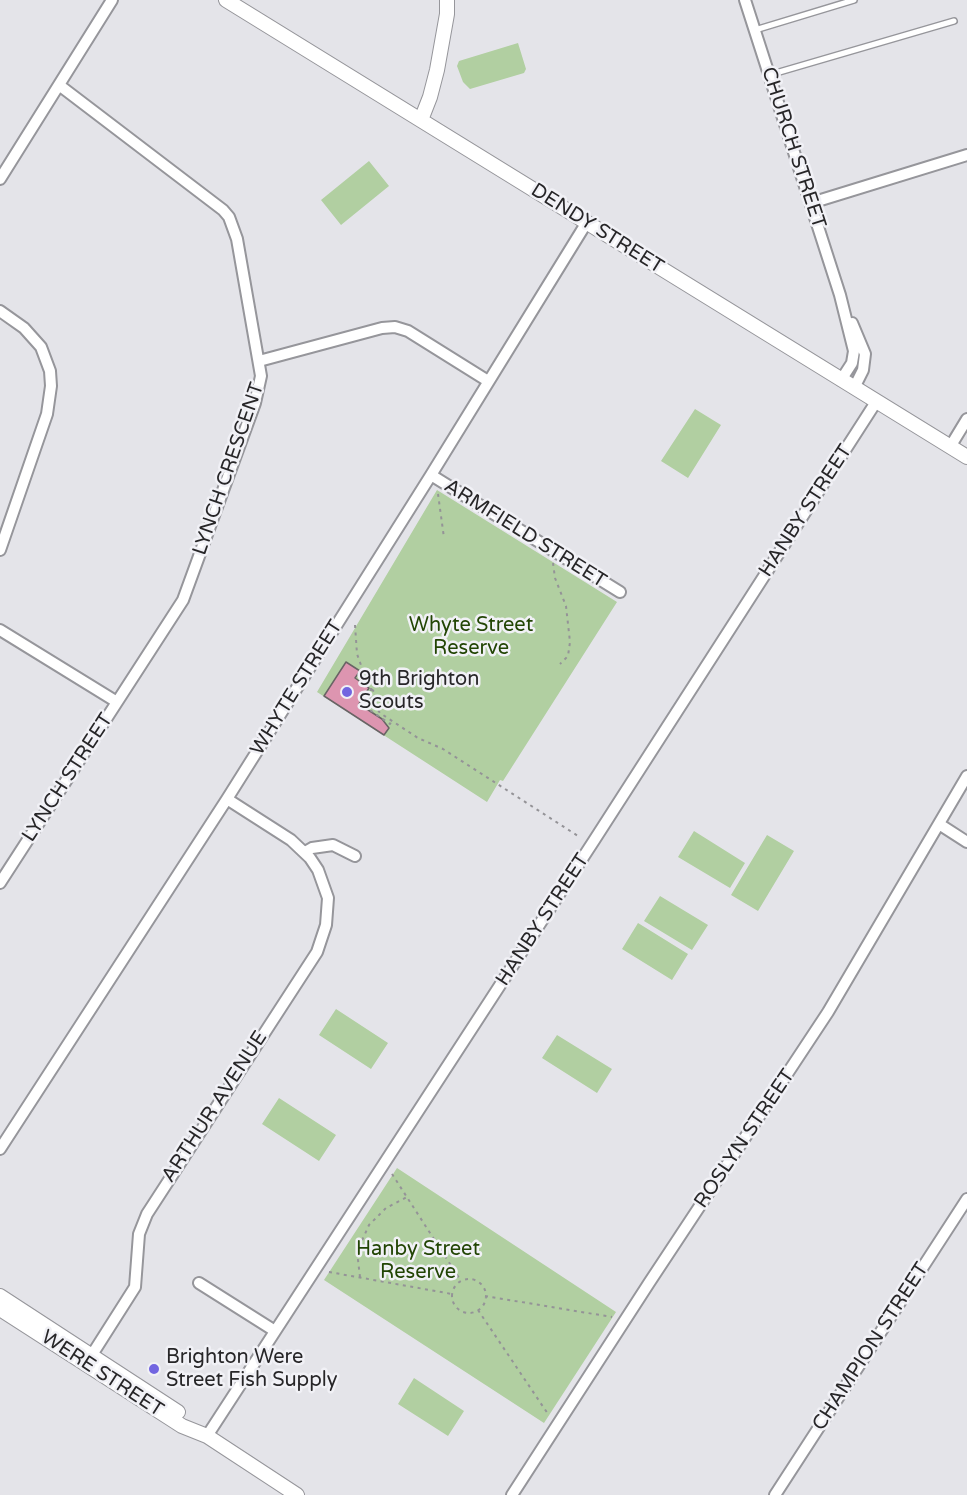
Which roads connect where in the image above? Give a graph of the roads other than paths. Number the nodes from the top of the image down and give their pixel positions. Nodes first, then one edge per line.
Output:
1 (112, 0) edge
2 (226, 0) edge
3 (447, 0) edge
4 (745, 0) edge
5 (854, 0) edge
6 (954, 21) dead end
7 (754, 30) junction
8 (769, 75) junction
9 (59, 85) junction
10 (421, 120) junction
11 (967, 155) edge
12 (0, 179) edge
13 (811, 203) junction
14 (587, 222) junction
15 (840, 295) junction
16 (0, 311) edge
17 (259, 361) junction
18 (841, 380) junction
19 (488, 381) junction
20 (854, 388) junction
21 (876, 402) junction
22 (967, 419) edge
23 (950, 447) junction
24 (967, 457) edge
25 (431, 476) junction
26 (0, 550) edge
27 (620, 592) dead end
28 (0, 630) edge
29 (117, 702) junction
30 (967, 776) edge
31 (227, 799) junction
32 (939, 824) junction
33 (967, 842) edge
34 (305, 852) junction
35 (356, 856) dead end
36 (0, 884) edge
37 (0, 1149) edge
38 (967, 1199) edge
39 (199, 1283) dead end
40 (0, 1296) edge
41 (0, 1309) edge
42 (275, 1331) junction
43 (89, 1359) junction
44 (207, 1436) junction
45 (297, 1495) edge
46 (512, 1495) edge
47 (775, 1495) edge

1 - 9 street
2 - 10 street, DENDY STREET
3 - 10 street
4 - 7 street, CHURCH STREET
5 - 7 lane
6 - 8 lane
7 - 8 street, CHURCH STREET
8 - 13 street, CHURCH STREET
9 - 12 street
9 - 17 street, LYNCH CRESCENT
10 - 14 street, DENDY STREET
11 - 13 street
13 - 15 street, CHURCH STREET
14 - 18 street, DENDY STREET
14 - 19 street, WHYTE STREET
15 - 18 street, CHURCH STREET
15 - 20 street, CHURCH STREET
16 - 26 street
17 - 19 street
17 - 29 street, LYNCH CRESCENT
18 - 20 street, DENDY STREET
19 - 25 street, WHYTE STREET
20 - 21 street, DENDY STREET
21 - 23 street, DENDY STREET
21 - 42 street, HANBY STREET
22 - 23 street
23 - 24 street, DENDY STREET
25 - 27 street, ARMFIELD STREET
25 - 31 street, WHYTE STREET
28 - 29 street
29 - 36 street, LYNCH STREET
30 - 32 street, ROSLYN STREET
31 - 34 street, ARTHUR AVENUE
31 - 37 street, WHYTE STREET
32 - 33 street
32 - 46 street, ROSLYN STREET
34 - 35 street
34 - 43 street, ARTHUR AVENUE
38 - 47 street, CHAMPION STREET
39 - 42 street
40 - 43 street, WERE STREET
41 - 43 street, WERE STREET
42 - 44 street, HANBY STREET
43 - 44 street, WERE STREET
44 - 45 street, WERE STREET

